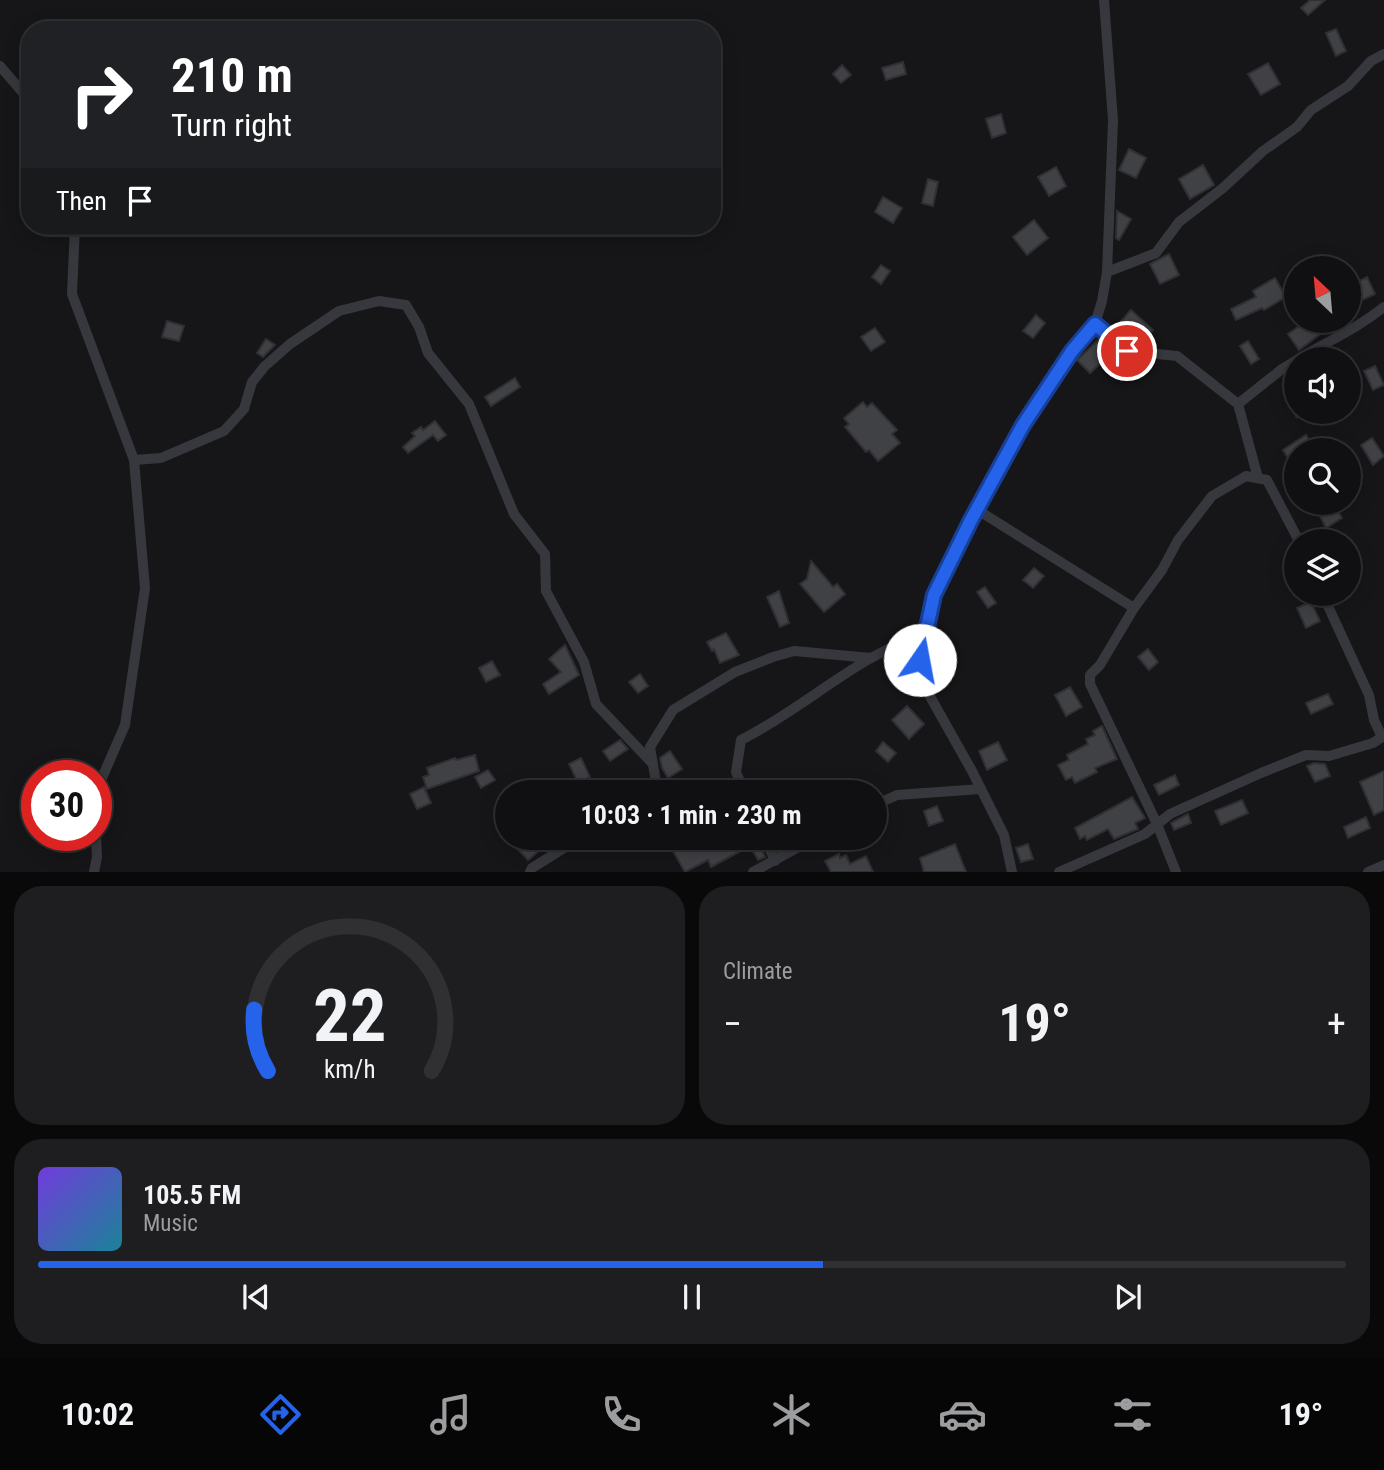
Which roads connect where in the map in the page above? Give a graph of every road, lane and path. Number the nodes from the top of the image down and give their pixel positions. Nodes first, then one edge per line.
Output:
1 (1104, 0) edge
2 (1384, 54) edge
3 (0, 66) edge
4 (21, 90) edge
5 (75, 235) edge
6 (1107, 272) junction
7 (1384, 307) edge
8 (1095, 324) junction
9 (1318, 347) edge
10 (1284, 368) edge
11 (1238, 404) junction
12 (134, 460) junction
13 (1258, 478) junction
14 (976, 509) junction
15 (1293, 529) edge
16 (1328, 606) edge
17 (1134, 608) junction
18 (927, 629) junction
19 (871, 658) junction
20 (110, 760) edge
21 (653, 764) junction
22 (656, 780) edge
23 (739, 780) edge
24 (981, 789) junction
25 (887, 800) edge
26 (1157, 824) junction
27 (562, 850) edge
28 (770, 850) edge
29 (794, 850) edge
30 (97, 851) edge
31 (775, 861) junction
32 (1384, 865) edge
33 (94, 872) edge
34 (530, 872) edge
35 (753, 872) edge
36 (1012, 872) edge
37 (1059, 872) edge
38 (1176, 872) edge
39 (1368, 872) edge

1 - 6 street
2 - 6 street
3 - 4 street
5 - 12 street
6 - 8 street
7 - 9 street
8 - 11 street
8 - 14 street
10 - 11 street
11 - 13 street
12 - 20 street
12 - 21 street
13 - 15 street
13 - 17 street
14 - 17 street
14 - 18 street
16 - 26 street
17 - 26 street
18 - 19 street
18 - 24 street
19 - 21 street
19 - 23 street
21 - 22 street
24 - 25 street
24 - 36 street
26 - 37 street
26 - 38 street
27 - 34 street
28 - 31 street
29 - 31 street
30 - 33 street
31 - 35 street
32 - 39 street

